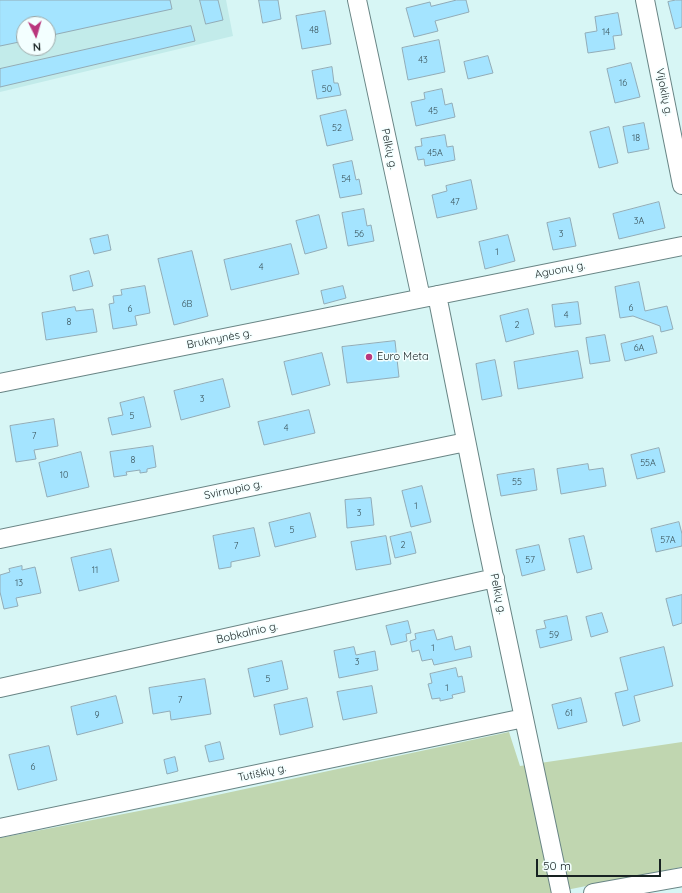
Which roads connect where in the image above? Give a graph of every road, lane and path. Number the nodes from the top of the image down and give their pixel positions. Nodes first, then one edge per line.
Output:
1 (357, 0) edge
2 (645, 0) edge
3 (682, 185) edge
4 (682, 246) edge
5 (429, 296) junction
6 (0, 383) edge
7 (466, 442) junction
8 (0, 539) edge
9 (495, 578) junction
10 (0, 688) edge
11 (524, 718) junction
12 (0, 828) edge
13 (682, 877) edge
14 (561, 893) edge
15 (593, 893) edge

1 - 5 street, Pelkių g.
2 - 3 street, Vijoklių g.
4 - 5 street, Aguonų g.
5 - 6 street, Bruknynės g.
5 - 7 street, Pelkių g.
7 - 8 street, Svirnupio g.
7 - 9 street, Pelkių g.
9 - 10 street, Bobkalnio g.
9 - 11 street, Pelkių g.
11 - 12 street, Tutiškių g.
11 - 14 street, Pelkių g.
13 - 15 street

